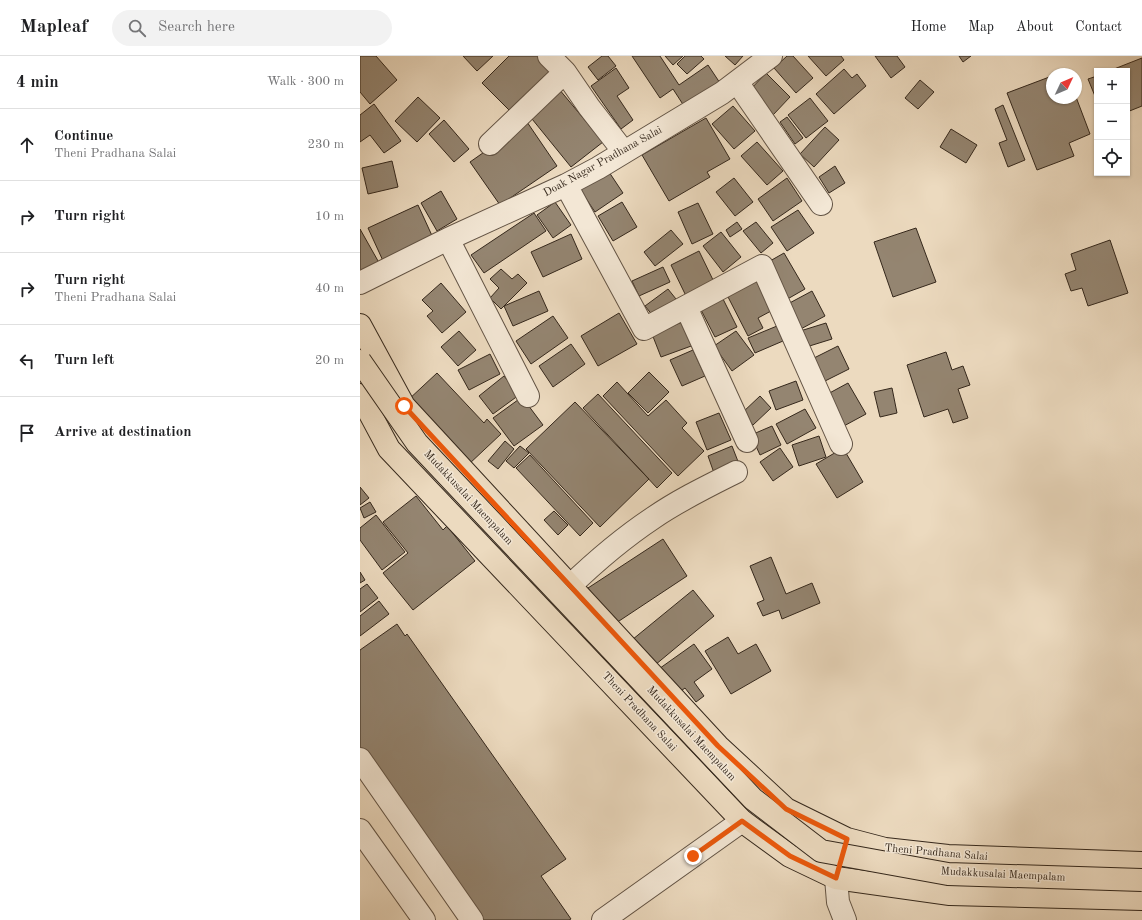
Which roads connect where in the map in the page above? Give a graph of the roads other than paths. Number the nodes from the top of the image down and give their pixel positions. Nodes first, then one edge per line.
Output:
1 (549, 56) edge
2 (771, 56) edge
3 (565, 72) junction
4 (737, 82) junction
5 (490, 144) dead end
6 (624, 152) junction
7 (566, 185) junction
8 (821, 204) dead end
9 (448, 239) junction
10 (360, 283) edge
11 (686, 307) junction
12 (360, 325) edge
13 (360, 361) edge
14 (360, 395) edge
15 (528, 396) dead end
16 (747, 441) dead end
17 (841, 444) dead end
18 (736, 472) dead end
19 (570, 586) junction
20 (360, 758) edge
21 (742, 821) junction
22 (360, 830) edge
23 (847, 839) junction
24 (1142, 862) edge
25 (836, 878) junction
26 (1142, 880) edge
27 (1142, 899) edge
28 (424, 920) edge
29 (472, 920) edge
30 (603, 920) edge
31 (845, 920) edge

1 - 3 street
2 - 4 street, Doak Nagar Pradhana Salai
3 - 5 street
3 - 6 street
4 - 6 street, Doak Nagar Pradhana Salai
4 - 8 street
6 - 7 street, Doak Nagar Pradhana Salai
7 - 9 street, Doak Nagar Pradhana Salai
7 - 11 street
9 - 10 street, Doak Nagar Pradhana Salai
9 - 15 street
11 - 16 street
11 - 17 street
12 - 19 main road, Theni Pradhana Salai
13 - 26 main road, Mudakkusalai Maempalam, bridge
14 - 21 main road, Theni Pradhana Salai
18 - 19 street
19 - 23 main road, Theni Pradhana Salai
20 - 29 street
21 - 25 main road, Theni Pradhana Salai
21 - 30 street
22 - 28 street
23 - 24 main road, Theni Pradhana Salai
23 - 25 main road
25 - 27 main road, Theni Pradhana Salai
25 - 31 street

